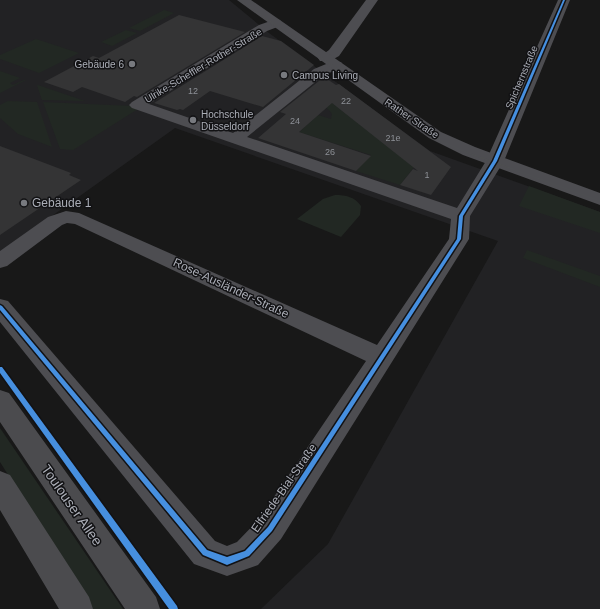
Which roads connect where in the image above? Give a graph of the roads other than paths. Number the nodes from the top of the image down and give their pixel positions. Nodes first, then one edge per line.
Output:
1 (243, 0) edge
2 (372, 0) edge
3 (564, 0) edge
4 (276, 24) junction
5 (330, 62) junction
6 (235, 139) junction
7 (495, 161) junction
8 (600, 199) edge
9 (461, 216) junction
10 (0, 261) edge
11 (0, 307) edge
12 (382, 358) junction
13 (0, 401) edge
14 (0, 484) edge
15 (77, 609) edge
16 (144, 609) edge

1 - 4 street, Rather Straße
2 - 5 street
3 - 7 street, Spichernstraße
4 - 5 street, Rather Straße
4 - 6 street, Ulrike-Scheffler-Rother-Straße
5 - 6 street
5 - 7 street, Rather Straße
6 - 9 street, Ulrike-Scheffler-Rother-Straße
7 - 8 street, Rather Straße
7 - 9 street, Elfriede-Bial-Straße
9 - 12 street, Elfriede-Bial-Straße
10 - 12 street, Rose-Ausländer-Straße
11 - 12 street, Elfriede-Bial-Straße
13 - 16 main road, Toulouser Allee
14 - 15 main road

